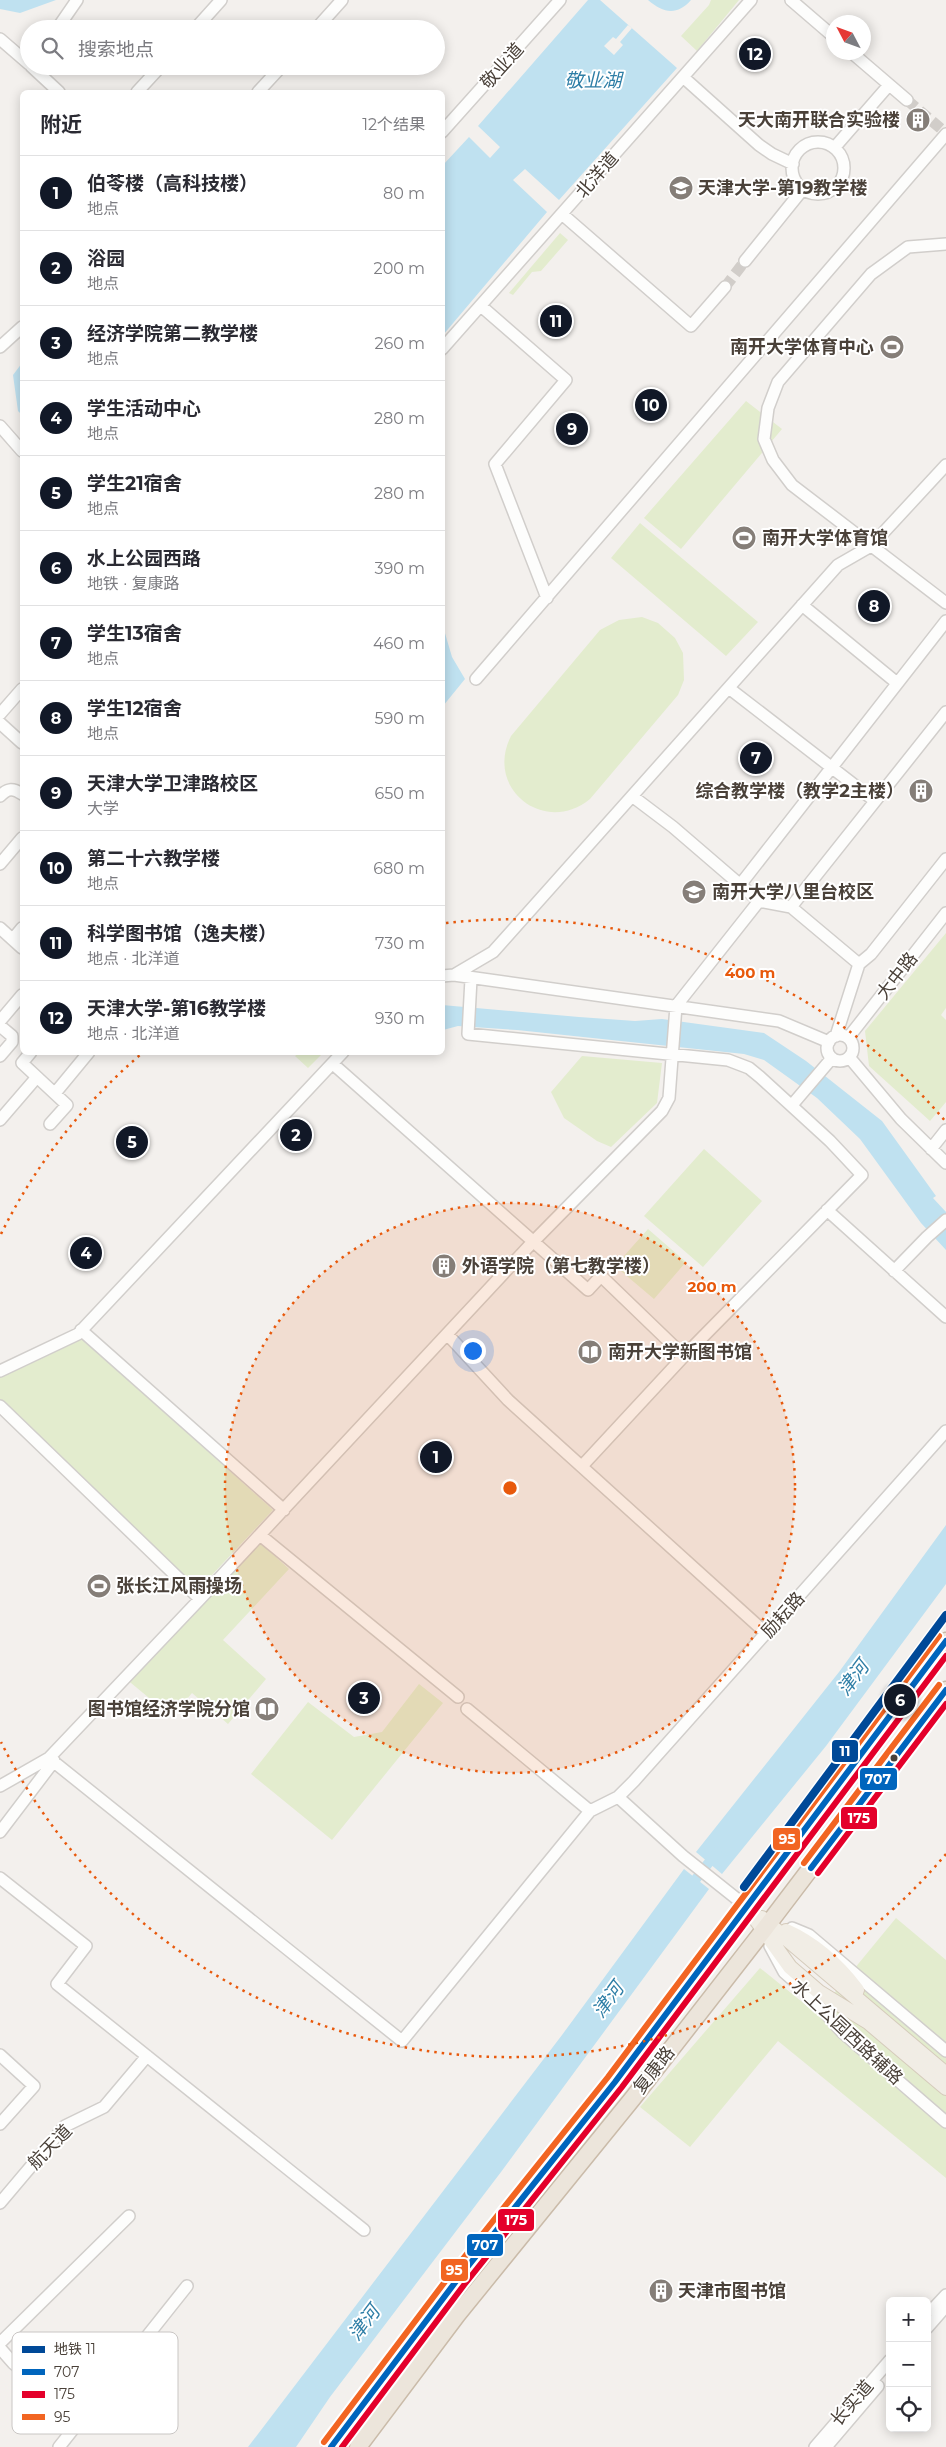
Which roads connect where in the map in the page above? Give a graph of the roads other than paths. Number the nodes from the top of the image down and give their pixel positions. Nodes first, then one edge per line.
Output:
1 (77, 0) edge
2 (221, 0) edge
3 (342, 0) edge
4 (560, 0) edge
5 (751, 0) edge
6 (791, 0) edge
7 (63, 20) edge
8 (203, 20) edge
9 (324, 20) edge
10 (826, 30) edge
11 (0, 39) edge
12 (20, 56) edge
13 (860, 60) edge
14 (41, 75) edge
15 (153, 75) edge
16 (274, 75) edge
17 (683, 77) junction
18 (889, 85) junction
19 (57, 90) edge
20 (139, 90) edge
21 (260, 90) edge
22 (906, 100) tunnel mouth
23 (445, 129) edge
24 (946, 134) edge
25 (835, 147) junction
26 (793, 164) junction
27 (803, 189) junction
28 (562, 214) junction
29 (946, 244) edge
30 (745, 261) tunnel mouth
31 (725, 287) tunnel mouth
32 (481, 306) junction
33 (20, 329) edge
34 (445, 346) edge
35 (0, 347) edge
36 (0, 426) edge
37 (20, 449) edge
38 (946, 465) edge
39 (871, 546) junction
40 (547, 598) junction
41 (946, 603) edge
42 (802, 605) junction
43 (946, 621) edge
44 (476, 679) dead end
45 (898, 683) junction
46 (730, 689) junction
47 (20, 691) edge
48 (946, 712) edge
49 (0, 714) edge
50 (0, 723) edge
51 (20, 741) edge
52 (832, 767) junction
53 (20, 793) edge
54 (0, 796) edge
55 (632, 796) junction
56 (876, 801) junction
57 (20, 840) edge
58 (946, 859) edge
59 (0, 864) edge
60 (740, 885) junction
61 (759, 901) junction
62 (791, 907) junction
63 (946, 913) edge
64 (0, 928) edge
65 (20, 931) edge
66 (13, 940) junction
67 (20, 946) edge
68 (859, 964) junction
69 (448, 975) edge
70 (471, 979) junction
71 (20, 997) edge
72 (676, 1006) junction
73 (0, 1021) edge
74 (0, 1026) edge
75 (848, 1038) junction
76 (832, 1039) junction
77 (3, 1052) edge
78 (29, 1055) edge
79 (87, 1055) edge
80 (340, 1055) edge
81 (673, 1056) junction
82 (848, 1057) junction
83 (832, 1058) junction
84 (22, 1063) junction
85 (333, 1064) junction
86 (37, 1077) junction
87 (56, 1092) junction
88 (792, 1105) junction
89 (0, 1120) edge
90 (50, 1124) dead end
91 (946, 1130) edge
92 (931, 1149) junction
93 (946, 1163) edge
94 (827, 1210) junction
95 (946, 1220) edge
96 (534, 1241) junction
97 (894, 1271) junction
98 (946, 1317) edge
99 (81, 1330) junction
100 (447, 1334) junction
101 (684, 1356) junction
102 (0, 1371) edge
103 (0, 1406) edge
104 (946, 1431) edge
105 (582, 1466) junction
106 (284, 1510) junction
107 (260, 1535) junction
108 (200, 1599) junction
109 (767, 1634) junction
110 (946, 1641) edge
111 (946, 1690) edge
112 (458, 1697) dead end
113 (467, 1709) dead end
114 (51, 1759) junction
115 (0, 1786) edge
116 (618, 1797) junction
117 (590, 1811) junction
118 (0, 1832) edge
119 (0, 1878) edge
120 (747, 1907) junction
121 (766, 1927) junction
122 (871, 2017) junction
123 (946, 2051) edge
124 (0, 2055) edge
125 (147, 2056) junction
126 (946, 2074) edge
127 (946, 2088) edge
128 (946, 2122) edge
129 (0, 2124) edge
130 (0, 2203) edge
131 (129, 2216) dead end
132 (364, 2230) dead end
133 (188, 2286) dead end
134 (946, 2295) edge
135 (946, 2306) edge
136 (931, 2312) edge
137 (931, 2323) edge
138 (151, 2332) edge
139 (0, 2343) edge
140 (0, 2348) edge
141 (12, 2363) edge
142 (886, 2365) edge
143 (886, 2377) edge
144 (70, 2434) edge
145 (59, 2447) edge
146 (330, 2447) edge
147 (358, 2447) edge
148 (815, 2447) edge
149 (826, 2447) edge

1 - 7 street
2 - 8 street
3 - 9 street
4 - 23 street, 敬业道
5 - 17 street, 北洋道
6 - 10 street
11 - 12 street
13 - 18 street
14 - 19 street
15 - 20 street
16 - 21 street
17 - 26 street
17 - 28 street, 北洋道
18 - 22 street
18 - 25 street
24 - 40 street
25 - 26 street
25 - 27 street
26 - 27 street
27 - 30 street
28 - 31 street
28 - 32 street, 北洋道
29 - 39 street
32 - 34 street, 北洋道
32 - 40 street
33 - 35 street
36 - 37 street
38 - 39 street
39 - 41 street
39 - 42 street
40 - 44 street
42 - 45 street
42 - 46 street
43 - 45 street
45 - 52 street
46 - 52 street
46 - 55 street
47 - 49 street
48 - 56 street
50 - 51 street
52 - 56 street
52 - 60 street
53 - 54 street
55 - 60 street
55 - 69 street
56 - 62 street
57 - 59 street
58 - 68 street
60 - 61 street
61 - 62 street
61 - 72 street
62 - 68 street
63 - 75 street, 大中路
64 - 66 street
65 - 66 street
66 - 67 street
68 - 76 street
69 - 70 street
70 - 72 street
70 - 81 street
71 - 73 street
72 - 76 street
72 - 81 street
74 - 77 street
75 - 76 street
75 - 82 street
76 - 83 street
77 - 84 street
78 - 84 street
79 - 87 street
80 - 85 street
81 - 88 street
81 - 96 street
82 - 83 street
82 - 92 street
83 - 88 street
84 - 86 street
85 - 96 street
85 - 99 street
86 - 87 street
86 - 89 street
87 - 90 street
88 - 94 street
91 - 92 street
92 - 93 street
94 - 97 street
94 - 101 street
95 - 97 street
96 - 100 street
96 - 101 street
97 - 98 street
99 - 102 street
99 - 106 street
100 - 105 street
100 - 106 street
101 - 105 street
103 - 108 street
104 - 109 street, 励耘路
105 - 109 street
106 - 107 street
107 - 108 street
107 - 112 street
108 - 114 street
109 - 116 street, 励耘路
110 - 120 highway, 复康路
111 - 121 highway, 复康路
113 - 117 street
114 - 115 street
114 - 117 street
114 - 118 street
116 - 117 street
116 - 120 street
119 - 125 street
120 - 121 main road
120 - 146 highway, 复康路
121 - 122 main road
121 - 122 main road
121 - 123 street
121 - 128 street, 水上公园西路辅路
121 - 147 highway, 复康路
122 - 126 main road
122 - 127 main road
124 - 129 street
125 - 130 street, 航天道
125 - 132 street
131 - 139 street
133 - 138 street
134 - 136 street
135 - 137 street
140 - 141 street
142 - 148 street, 长实道
143 - 149 street, 长实道
144 - 145 street

